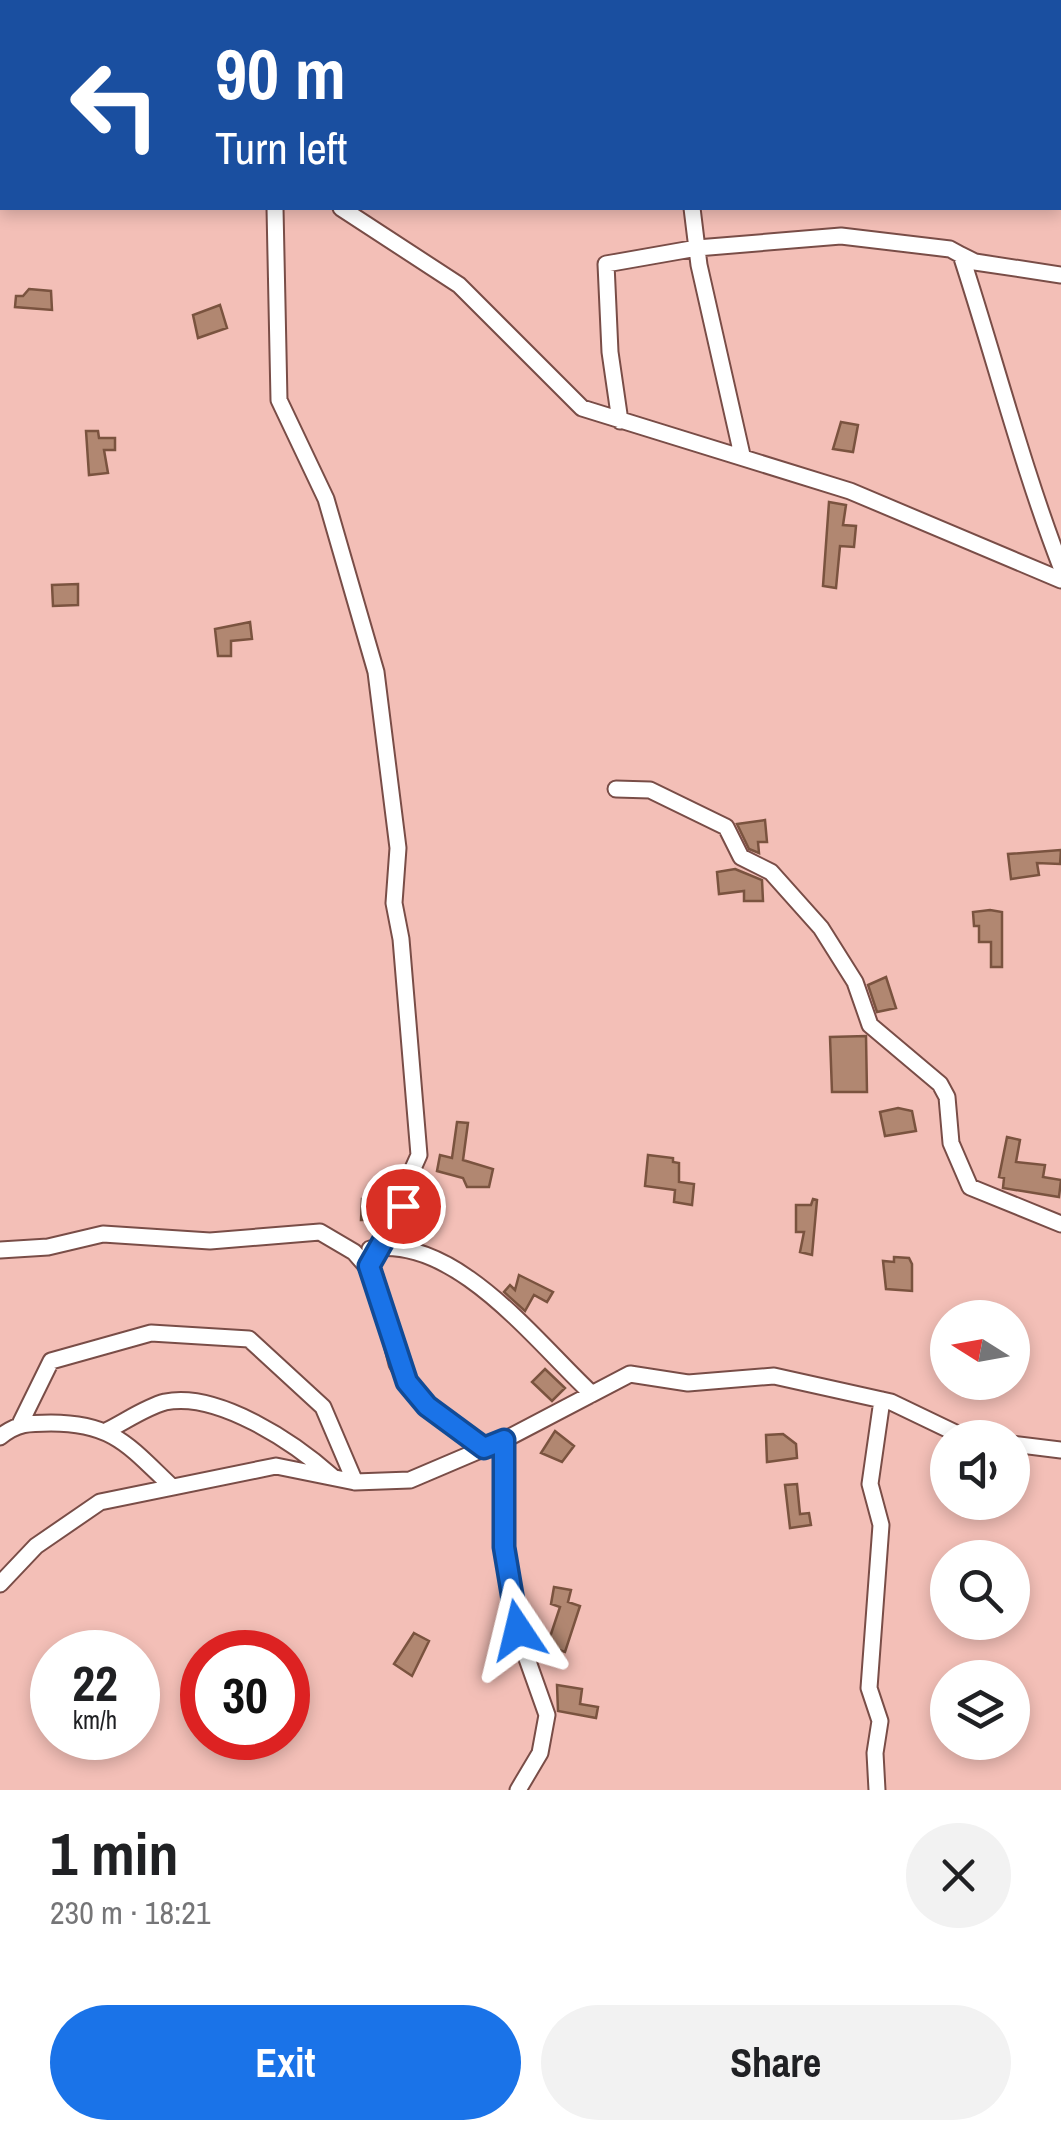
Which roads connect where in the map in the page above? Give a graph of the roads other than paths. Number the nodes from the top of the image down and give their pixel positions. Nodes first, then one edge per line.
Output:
1 (275, 210) edge
2 (345, 210) edge
3 (692, 210) edge
4 (698, 248) junction
5 (962, 256) junction
6 (1061, 274) edge
7 (620, 421) junction
8 (742, 454) junction
9 (1061, 567) edge
10 (1061, 580) edge
11 (616, 789) dead end
12 (1061, 1224) edge
13 (377, 1248) junction
14 (0, 1250) edge
15 (354, 1252) junction
16 (369, 1266) junction
17 (592, 1394) junction
18 (882, 1400) junction
19 (21, 1422) junction
20 (930, 1422) edge
21 (108, 1430) junction
22 (0, 1437) edge
23 (504, 1440) junction
24 (1030, 1446) edge
25 (484, 1448) junction
26 (1061, 1450) edge
27 (336, 1480) junction
28 (354, 1482) junction
29 (171, 1486) junction
30 (0, 1584) edge
31 (518, 1790) edge
32 (877, 1790) edge

1 - 13 street
2 - 7 street
3 - 4 street
4 - 5 street
4 - 7 street
4 - 8 street
5 - 6 street
5 - 9 street
7 - 8 street
8 - 10 street
11 - 12 street
13 - 15 street
13 - 16 street
13 - 17 street
14 - 15 street
15 - 16 street
16 - 25 street
17 - 18 street
17 - 23 street
18 - 20 street
18 - 32 street
19 - 21 street
19 - 22 street
19 - 28 street
21 - 27 street
21 - 29 street
23 - 25 street
23 - 31 street
24 - 26 street
25 - 28 street
27 - 28 street
27 - 29 street
29 - 30 street

